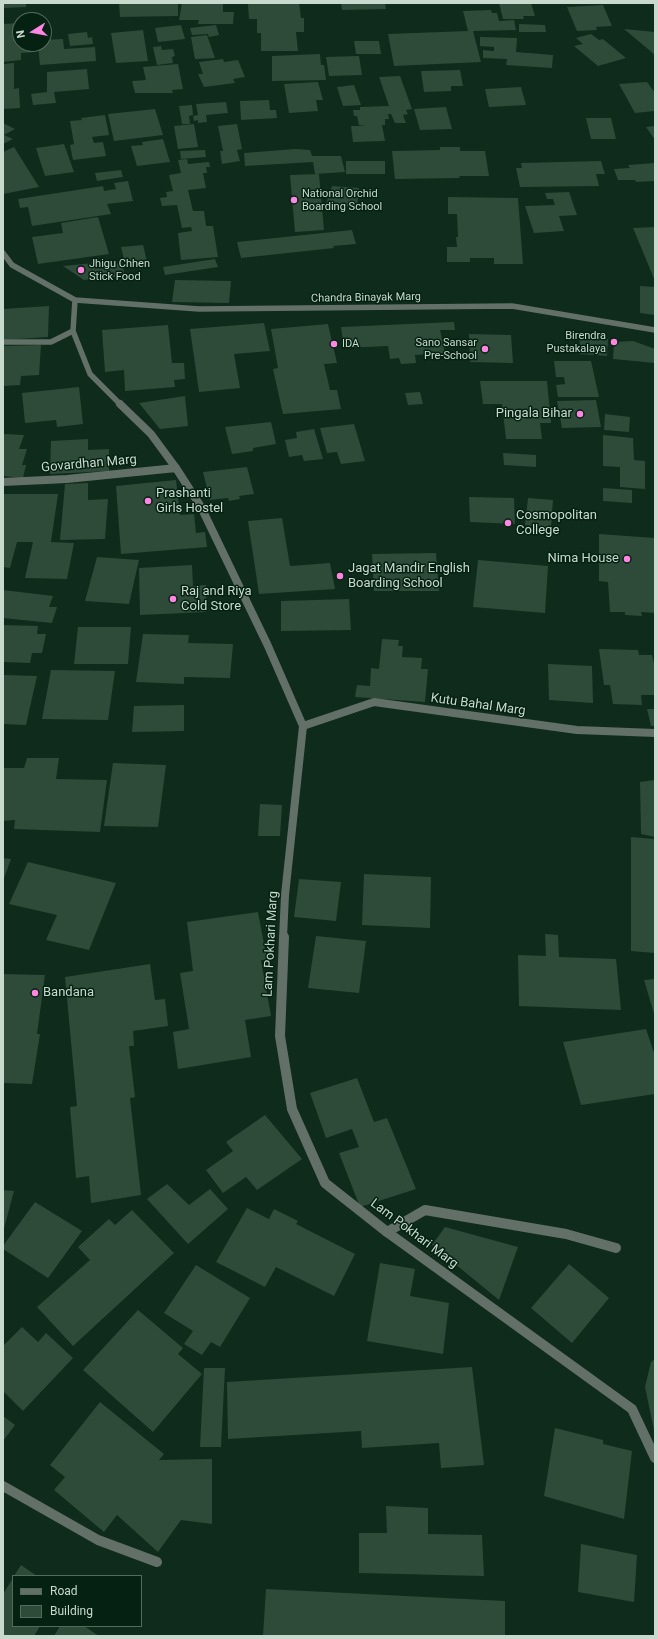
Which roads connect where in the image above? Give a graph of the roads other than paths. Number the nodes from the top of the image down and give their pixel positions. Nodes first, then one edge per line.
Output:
1 (3, 252) edge
2 (75, 300) junction
3 (655, 330) edge
4 (73, 331) junction
5 (3, 342) edge
6 (176, 468) junction
7 (3, 482) edge
8 (303, 726) junction
9 (655, 733) edge
10 (387, 1232) junction
11 (616, 1248) dead end
12 (655, 1458) edge
13 (3, 1486) edge
14 (157, 1562) dead end

1 - 2 street, Chandra Binayak Marg
2 - 3 street, Chandra Binayak Marg
2 - 4 street
4 - 5 street
4 - 6 street, Lam Pokhari Marg
6 - 7 street, Govardhan Marg
6 - 8 street, Lam Pokhari Marg
8 - 9 street, Kutu Bahal Marg
8 - 10 street, Lam Pokhari Marg
10 - 11 street
10 - 12 street, Lam Pokhari Marg
13 - 14 street

